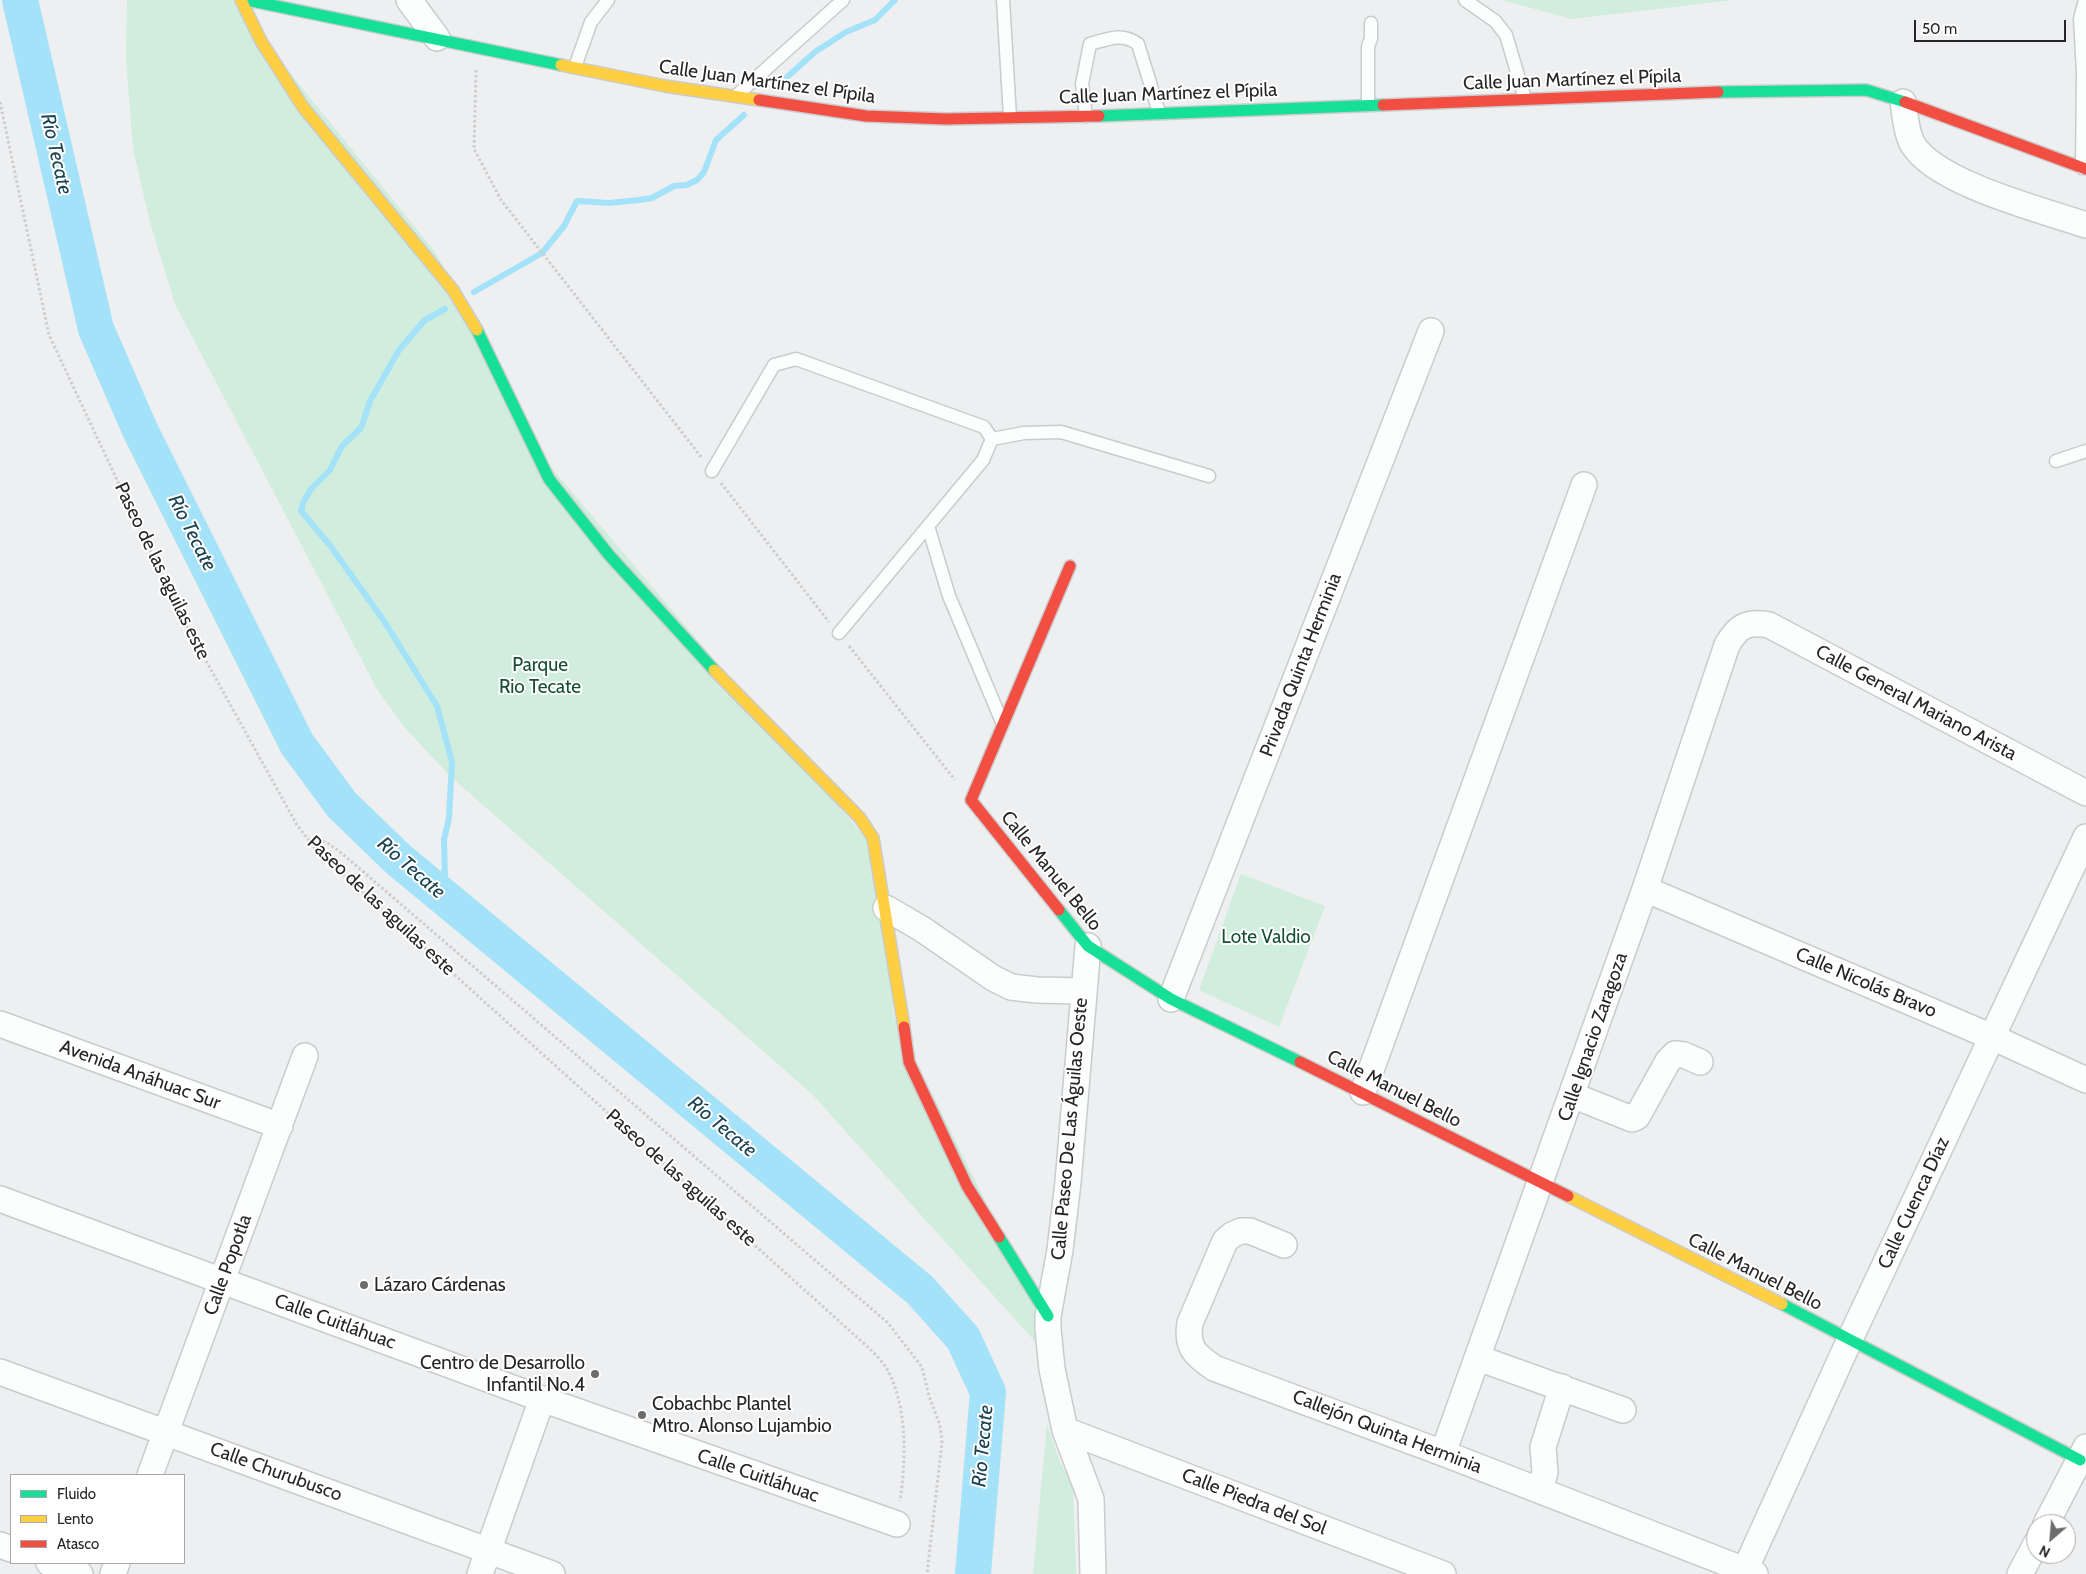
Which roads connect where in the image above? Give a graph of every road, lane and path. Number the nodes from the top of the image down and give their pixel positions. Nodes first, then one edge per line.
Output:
1 (241, 0) edge
2 (247, 0) edge
3 (409, 0) edge
4 (608, 0) edge
5 (843, 0) edge
6 (1003, 0) edge
7 (1465, 0) edge
8 (2085, 0) edge
9 (307, 6) edge
10 (1371, 23) dead end
11 (437, 38) junction
12 (477, 48) junction
13 (575, 67) junction
14 (735, 96) junction
15 (1525, 99) junction
16 (0, 102) edge
17 (1903, 102) junction
18 (1368, 104) junction
19 (1159, 112) junction
20 (2084, 112) edge
21 (1086, 116) junction
22 (1010, 117) junction
23 (2084, 169) edge
24 (2086, 225) edge
25 (1431, 331) dead end
26 (992, 439) junction
27 (2086, 451) edge
28 (2056, 461) dead end
29 (712, 471) junction
30 (1209, 476) dead end
31 (1584, 485) dead end
32 (928, 526) junction
33 (1070, 566) dead end
34 (1744, 624) joint
35 (839, 634) junction
36 (1004, 726) junction
37 (2086, 793) edge
38 (971, 800) junction
39 (2086, 838) edge
40 (308, 839) junction
41 (1645, 889) junction
42 (886, 908) junction
43 (1088, 946) junction
44 (1083, 991) junction
45 (1171, 999) junction
46 (0, 1024) edge
47 (1992, 1037) junction
48 (305, 1056) dead end
49 (1700, 1062) dead end
50 (2086, 1080) edge
51 (1363, 1092) junction
52 (1572, 1095) junction
53 (280, 1126) junction
54 (1541, 1183) junction
55 (0, 1199) edge
56 (1284, 1245) dead end
57 (222, 1280) junction
58 (1048, 1316) junction
59 (1850, 1339) junction
60 (1478, 1358) junction
61 (0, 1372) edge
62 (1562, 1387) junction
63 (542, 1399) junction
64 (1623, 1410) dead end
65 (1065, 1430) junction
66 (167, 1432) junction
67 (1443, 1453) junction
68 (2083, 1453) edge
69 (150, 1474) edge
70 (1540, 1490) junction
71 (2051, 1514) edge
72 (897, 1524) joint
73 (488, 1551) junction
74 (2026, 1563) edge
75 (52, 1564) edge
76 (1750, 1572) edge
77 (80, 1574) edge
78 (480, 1574) edge
79 (552, 1574) edge
80 (927, 1574) edge
81 (1093, 1574) edge
82 (1443, 1574) edge
83 (2020, 1574) edge

1 - 42 street
2 - 9 street, Calle Juan Martínez el Pípila
3 - 11 street
4 - 13 lane
5 - 14 lane
6 - 22 lane
7 - 15 lane
8 - 20 lane
9 - 11 street, Calle Juan Martínez el Pípila
10 - 18 lane
11 - 12 street, Calle Juan Martínez el Pípila
12 - 13 street, Calle Juan Martínez el Pípila
12 - 29 path
13 - 14 street, Calle Juan Martínez el Pípila
14 - 22 street, Calle Juan Martínez el Pípila
15 - 17 street, Calle Juan Martínez el Pípila
15 - 18 street, Calle Juan Martínez el Pípila
16 - 40 path, Paseo de las aguilas este
17 - 23 street, Calle Juan Martínez el Pípila
17 - 24 street
18 - 19 street, Calle Juan Martínez el Pípila
19 - 21 street, Calle Juan Martínez el Pípila
19 - 21 lane
20 - 23 lane
21 - 22 street, Calle Juan Martínez el Pípila
25 - 45 street, Privada Quinta Herminia
26 - 29 lane
26 - 30 lane
26 - 32 lane
27 - 28 lane
29 - 35 path
31 - 51 street
32 - 35 lane
32 - 36 lane
33 - 36 street
34 - 37 street, Calle General Mariano Arista
34 - 41 street, Calle Ignacio Zaragoza
35 - 38 path
36 - 38 street
38 - 43 street, Calle Manuel Bello
39 - 47 street, Calle Cuenca Díaz
40 - 72 path, Paseo de las aguilas este
40 - 80 path
41 - 47 street, Calle Nicolás Bravo
41 - 52 street, Calle Ignacio Zaragoza
42 - 44 street
42 - 58 street
43 - 44 street, Calle Paseo De Las Águilas Oeste
43 - 45 street, Calle Manuel Bello
44 - 58 street, Calle Paseo De Las Águilas Oeste
45 - 51 street, Calle Manuel Bello
46 - 53 street, Avenida Anáhuac Sur
47 - 50 street, Calle Nicolás Bravo
47 - 59 street, Calle Cuenca Díaz
48 - 53 street, Calle Popotla
49 - 52 street
51 - 54 street, Calle Manuel Bello
52 - 54 street, Calle Ignacio Zaragoza
53 - 57 street, Calle Popotla
54 - 59 street, Calle Manuel Bello
54 - 60 street, Calle Ignacio Zaragoza
55 - 57 street, Calle Cuitláhuac
56 - 67 street, Callejón Quinta Herminia
57 - 63 street, Calle Cuitláhuac
57 - 66 street, Calle Popotla
58 - 65 street, Calle Paseo De Las Águilas Oeste
59 - 68 street, Calle Manuel Bello
59 - 76 street, Calle Cuenca Díaz
60 - 62 street
60 - 67 street, Calle Ignacio Zaragoza
61 - 66 street, Calle Churubusco
62 - 64 street
62 - 70 street
63 - 72 street, Calle Cuitláhuac
63 - 73 street
65 - 81 street, Calle Paseo De Las Águilas Oeste
65 - 82 street, Calle Piedra del Sol
66 - 69 street, Calle Popotla
66 - 73 street, Calle Churubusco
67 - 70 street, Callejón Quinta Herminia
68 - 71 street
70 - 76 street, Callejón Quinta Herminia
73 - 78 street
73 - 79 street, Calle Churubusco
74 - 83 street
75 - 77 street

